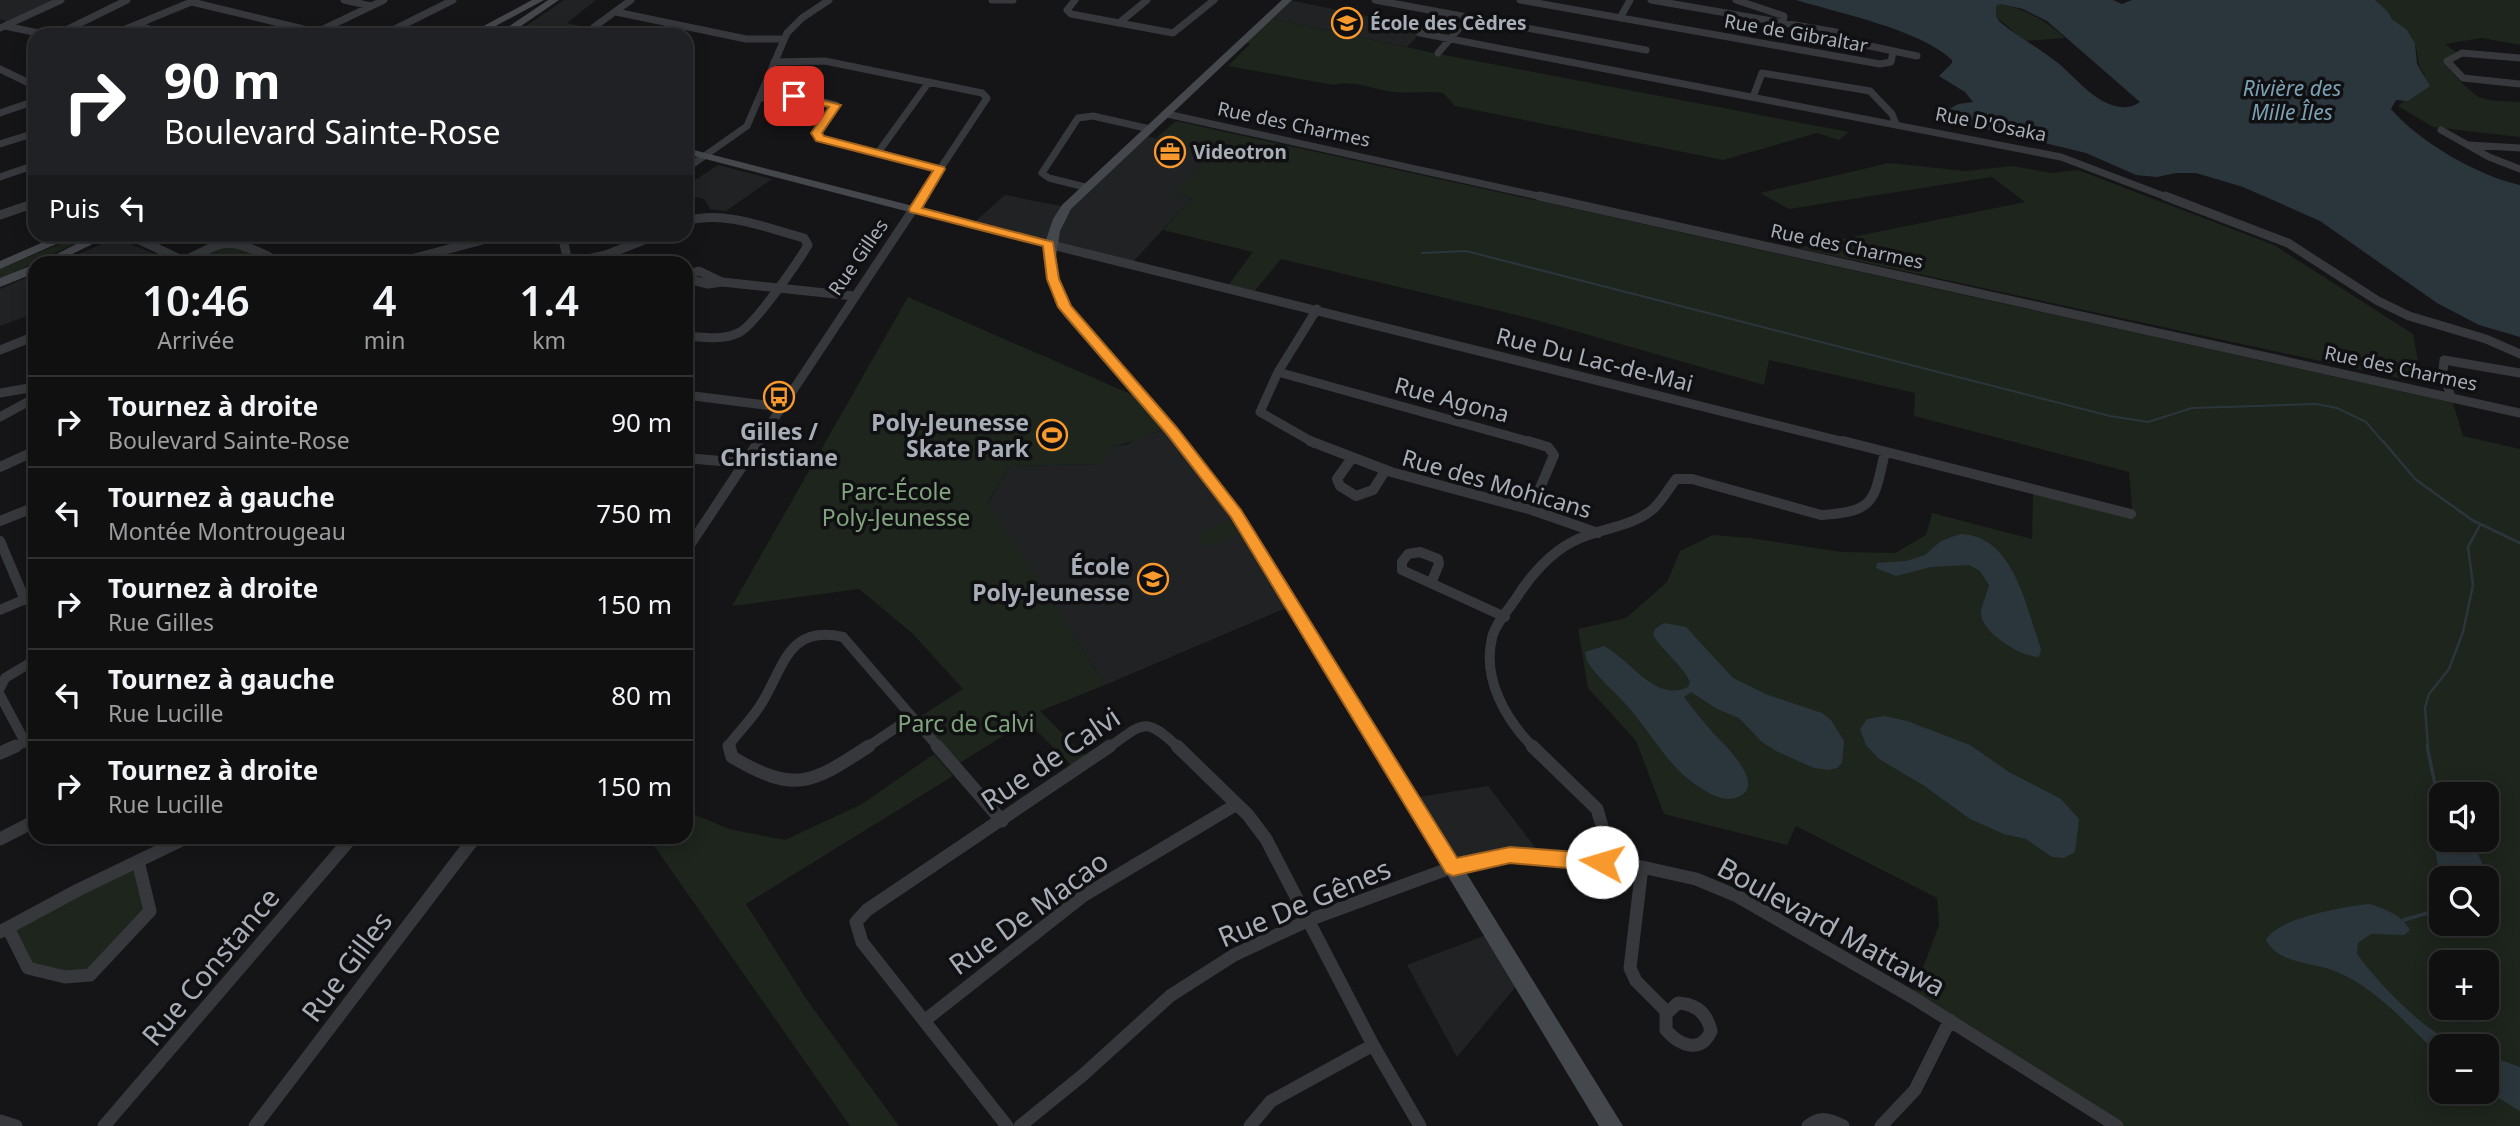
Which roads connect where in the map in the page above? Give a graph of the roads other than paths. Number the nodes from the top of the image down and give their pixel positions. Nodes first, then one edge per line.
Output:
1 (61, 0) edge
2 (127, 0) edge
3 (344, 0) edge
4 (384, 0) edge
5 (453, 0) edge
6 (539, 0) edge
7 (554, 0) edge
8 (631, 0) edge
9 (829, 0) edge
10 (992, 0) edge
11 (1013, 0) edge
12 (1084, 0) edge
13 (1147, 0) edge
14 (1213, 0) edge
15 (1287, 0) edge
16 (1375, 0) edge
17 (1520, 0) edge
18 (1630, 0) edge
19 (1651, 0) edge
20 (1736, 0) edge
21 (194, 1) edge
22 (1074, 2) edge
23 (371, 6) junction
24 (616, 12) junction
25 (1468, 18) junction
26 (1620, 18) junction
27 (1119, 23) junction
28 (1783, 23) junction
29 (136, 25) junction
30 (2, 27) edge
31 (594, 27) dead end
32 (69, 28) edge
33 (128, 28) edge
34 (146, 28) edge
35 (292, 28) edge
36 (326, 28) edge
37 (397, 28) edge
38 (485, 28) edge
39 (511, 28) edge
40 (28, 32) edge
41 (1420, 33) dead end
42 (784, 39) junction
43 (1450, 39) junction
44 (1646, 50) dead end
45 (1893, 52) junction
46 (1438, 53) dead end
47 (1917, 57) dead end
48 (2520, 58) edge
49 (774, 62) junction
50 (0, 69) edge
51 (929, 82) junction
52 (28, 83) edge
53 (2520, 84) edge
54 (1752, 97) junction
55 (760, 98) junction
56 (28, 103) edge
57 (0, 113) edge
58 (1167, 114) junction
59 (1896, 124) junction
60 (1150, 129) junction
61 (2441, 130) dead end
62 (28, 135) edge
63 (0, 144) edge
64 (2467, 145) junction
65 (2520, 148) edge
66 (693, 153) edge
67 (877, 154) junction
68 (706, 156) junction
69 (693, 164) edge
70 (28, 167) edge
71 (940, 169) junction
72 (2520, 169) edge
73 (0, 177) edge
74 (1085, 187) junction
75 (28, 205) edge
76 (915, 209) junction
77 (0, 215) edge
78 (693, 218) edge
79 (54, 242) edge
80 (90, 242) edge
81 (144, 242) edge
82 (232, 242) edge
83 (238, 242) edge
84 (475, 242) edge
85 (638, 242) edge
86 (1048, 244) junction
87 (60, 256) edge
88 (173, 256) edge
89 (196, 256) edge
90 (268, 256) edge
91 (422, 256) edge
92 (598, 256) edge
93 (0, 265) edge
94 (28, 271) edge
95 (722, 282) dead end
96 (0, 283) edge
97 (777, 288) junction
98 (854, 296) junction
99 (1317, 309) junction
100 (693, 336) edge
101 (28, 339) edge
102 (0, 350) edge
103 (2520, 354) edge
104 (1278, 372) junction
105 (2520, 373) edge
106 (28, 388) edge
107 (0, 393) edge
108 (693, 396) edge
109 (2451, 397) junction
110 (28, 402) edge
111 (781, 407) junction
112 (2520, 412) edge
113 (0, 416) edge
114 (1885, 452) junction
115 (28, 454) edge
116 (1352, 458) junction
117 (693, 459) edge
118 (743, 463) junction
119 (0, 467) edge
120 (1385, 471) junction
121 (28, 510) edge
122 (1534, 511) junction
123 (2131, 514) dead end
124 (0, 521) edge
125 (1598, 533) junction
126 (693, 540) edge
127 (0, 541) edge
128 (1431, 583) dead end
129 (28, 594) edge
130 (28, 599) edge
131 (0, 610) edge
132 (1504, 617) junction
133 (28, 664) edge
134 (0, 688) edge
135 (0, 695) edge
136 (912, 717) junction
137 (28, 737) edge
138 (28, 741) edge
139 (0, 753) edge
140 (1237, 804) junction
141 (1002, 821) junction
142 (28, 825) edge
143 (0, 839) edge
144 (173, 844) edge
145 (346, 844) edge
146 (470, 844) edge
147 (138, 861) junction
148 (1602, 862) junction
149 (1453, 867) junction
150 (1642, 867) junction
151 (1309, 920) junction
152 (4, 930) edge
153 (1667, 1011) dead end
154 (1950, 1020) junction
155 (924, 1021) junction
156 (1373, 1045) junction
157 (0, 1121) edge
158 (16, 1126) edge
159 (104, 1126) edge
160 (255, 1126) edge
161 (1007, 1126) edge
162 (1020, 1126) edge
163 (1250, 1126) edge
164 (1420, 1126) edge
165 (1612, 1126) edge
166 (1808, 1126) edge
167 (1843, 1126) edge
168 (1881, 1126) edge
169 (2117, 1126) edge

1 - 30 street
2 - 32 street
3 - 23 street
4 - 23 street
5 - 37 street
6 - 38 street
7 - 39 street
8 - 24 street
9 - 42 street
10 - 11 street
12 - 22 street
13 - 27 street
14 - 27 street
15 - 58 street
16 - 25 street
17 - 26 street, Rue de Gibraltar
18 - 26 street
19 - 28 street
20 - 28 street
21 - 29 street
21 - 35 street
22 - 27 street
23 - 36 street
24 - 31 street
24 - 42 street
25 - 43 street
25 - 44 street
26 - 45 street, Rue de Gibraltar
28 - 45 street
29 - 33 street
29 - 34 street
30 - 40 street
41 - 43 street, Rue D'Osaka
42 - 49 street
43 - 46 street
43 - 54 street, Rue D'Osaka
45 - 47 street
48 - 53 street
49 - 51 street, Rue Gilles
49 - 55 street
50 - 52 street
51 - 67 street
51 - 71 street, Rue Gilles
54 - 59 street, Rue D'Osaka
54 - 59 street
55 - 67 street
55 - 68 street
56 - 57 street
58 - 60 street
58 - 109 street, Rue des Charmes
59 - 103 street, Rue D'Osaka
60 - 74 street
60 - 74 street
61 - 64 street
62 - 63 street
64 - 65 street
64 - 72 street
66 - 68 street
67 - 71 street
68 - 69 street
68 - 76 street
70 - 73 street
71 - 76 street, Rue Gilles
74 - 86 street
75 - 77 street
76 - 86 street
76 - 98 street, Rue Gilles
78 - 97 street
79 - 93 street
80 - 87 street
81 - 88 street
82 - 89 street
83 - 90 street
84 - 91 street
85 - 92 street
86 - 99 street, Rue Du Lac-de-Mai
86 - 149 street
94 - 96 street
95 - 97 street
97 - 98 street
97 - 100 street
98 - 111 street, Rue Gilles
99 - 104 street, Rue des Mohicans
99 - 114 street, Rue Du Lac-de-Mai
101 - 102 street
104 - 116 street, Rue des Mohicans
104 - 122 street, Rue Agona
105 - 109 street
106 - 107 street
108 - 111 street
109 - 112 street, Rue des Charmes
110 - 113 street
111 - 118 street, Rue Gilles
114 - 123 street, Rue Du Lac-de-Mai
114 - 125 street
115 - 119 street
116 - 120 street, Rue des Mohicans
116 - 120 street, Rue des Mohicans
117 - 118 street
118 - 126 street, Rue Gilles
120 - 122 street, Rue des Mohicans
121 - 124 street
122 - 125 street, Rue des Mohicans
125 - 132 street
127 - 129 street
128 - 132 street
130 - 131 street
132 - 148 street
133 - 134 street
135 - 137 street
136 - 136 street
136 - 141 street
138 - 139 street
140 - 141 street, Rue de Calvi
140 - 151 street, Rue de Calvi
140 - 155 street, Rue De Macao
141 - 155 street, Rue de Calvi
142 - 143 street
144 - 147 street
145 - 159 street, Rue Constance
146 - 160 street, Rue Gilles
147 - 152 street
147 - 152 street
148 - 149 street, Boulevard Mattawa
148 - 150 street, Boulevard Mattawa
149 - 151 street, Rue De Gênes
149 - 165 street
150 - 153 street
150 - 154 street, Boulevard Mattawa
151 - 156 street, Rue de Calvi
151 - 162 street, Rue De Gênes
154 - 168 street
154 - 169 street, Boulevard Mattawa
155 - 161 street, Rue de Calvi
156 - 163 street
156 - 164 street, Rue de Calvi
157 - 158 street
166 - 167 street

